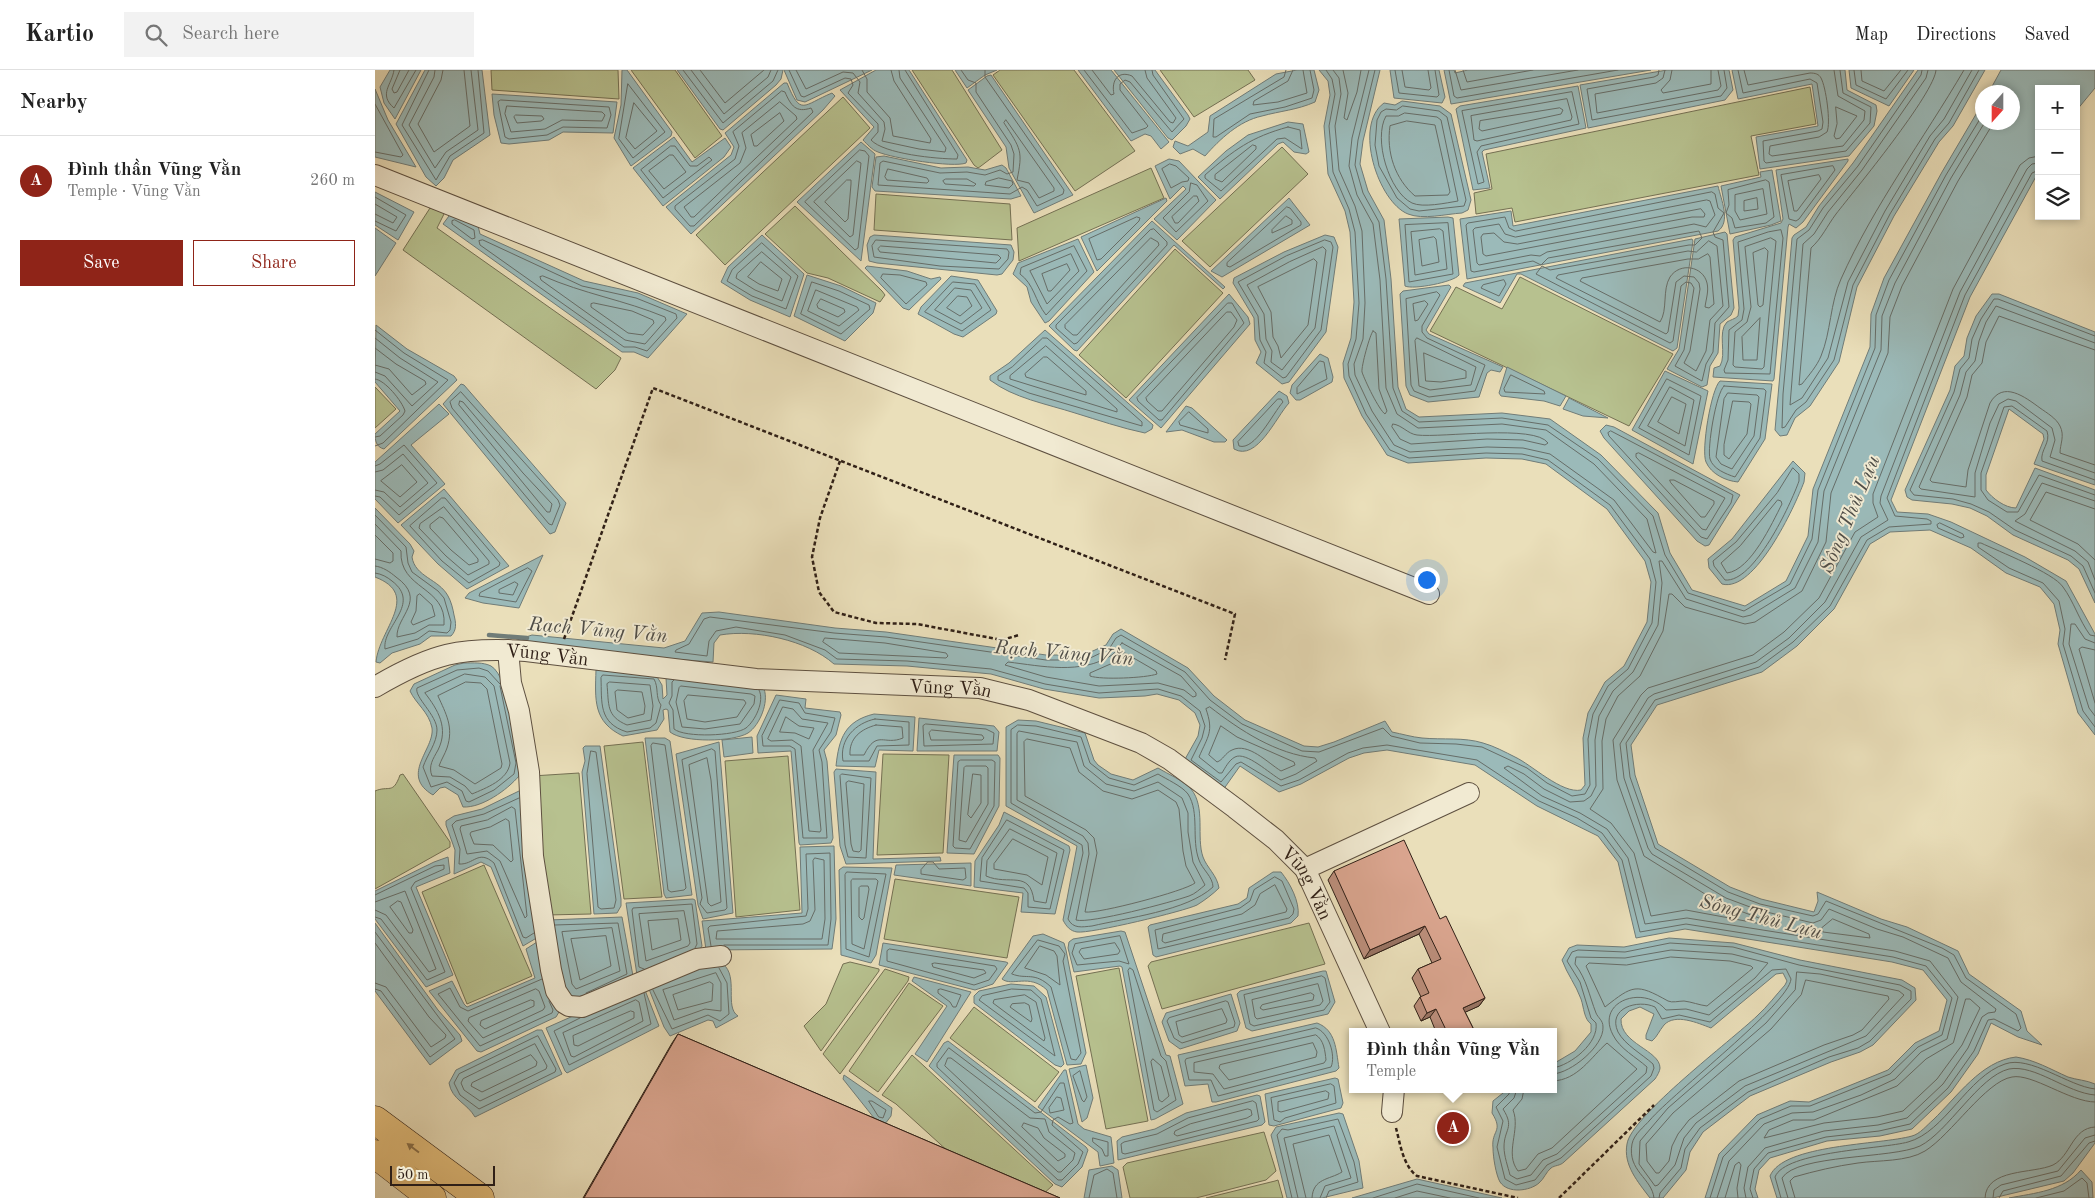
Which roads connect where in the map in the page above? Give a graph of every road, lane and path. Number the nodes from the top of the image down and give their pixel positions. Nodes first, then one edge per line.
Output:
1 (375, 175) edge
2 (839, 461) junction
3 (1429, 594) dead end
4 (1019, 635) dead end
5 (508, 650) junction
6 (560, 655) junction
7 (1225, 660) dead end
8 (375, 687) edge
9 (1469, 793) dead end
10 (1305, 869) junction
11 (721, 956) dead end
12 (1377, 1028) edge
13 (1394, 1093) edge
14 (1654, 1105) dead end
15 (1392, 1112) joint
16 (375, 1120) edge
17 (375, 1154) edge
18 (432, 1198) edge
19 (480, 1198) edge
20 (1518, 1198) edge
21 (1559, 1198) edge

1 - 3 street
2 - 4 path
2 - 6 path
2 - 7 path
5 - 6 street, Vũng Vằn
5 - 8 street, Vũng Vằn
5 - 11 street
6 - 10 street, Vũng Vằn
9 - 10 street
10 - 12 street, Vũng Vằn
13 - 15 street
14 - 21 path
15 - 20 path
19 -> 16 highway
17 - 18 highway

